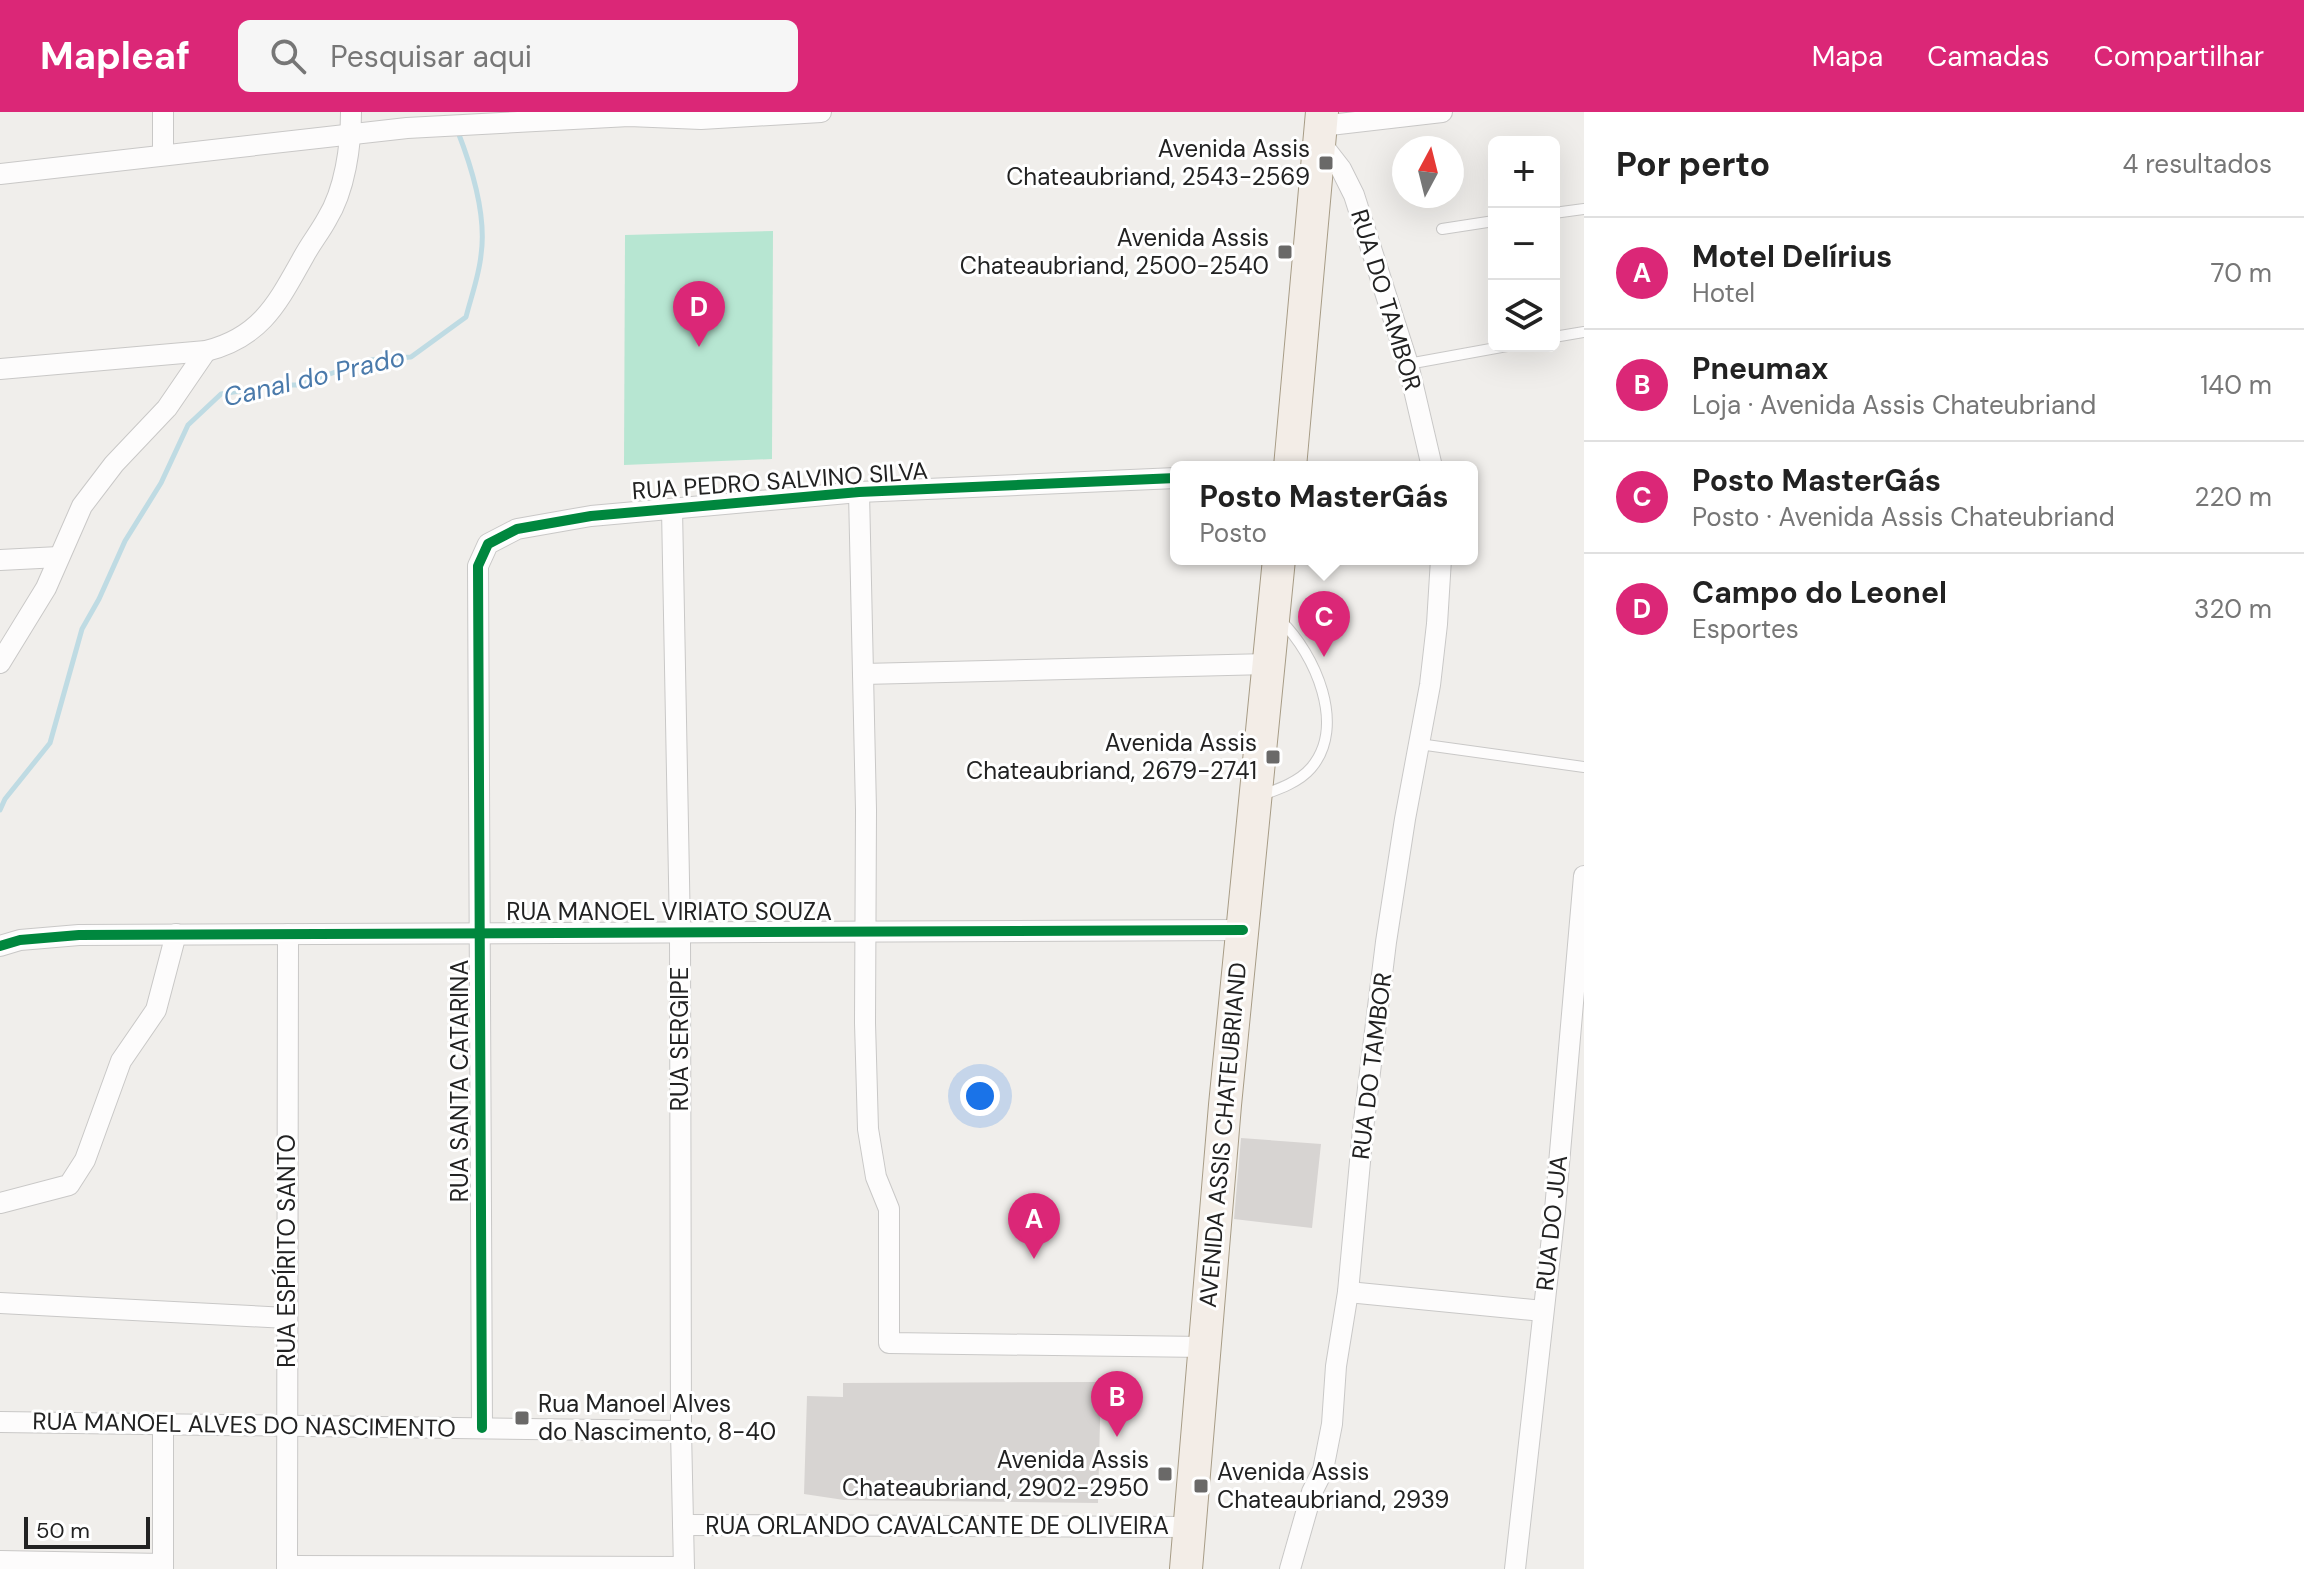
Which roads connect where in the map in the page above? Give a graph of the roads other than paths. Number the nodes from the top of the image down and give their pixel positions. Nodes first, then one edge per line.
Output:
1 (163, 112) edge
2 (351, 112) edge
3 (821, 112) edge
4 (1442, 112) edge
5 (630, 114) edge
6 (1321, 127) edge
7 (351, 134) junction
8 (163, 155) junction
9 (0, 174) edge
10 (1584, 209) edge
11 (1560, 212) edge
12 (1488, 222) edge
13 (1442, 229) dead end
14 (1584, 332) edge
15 (1560, 336) edge
16 (1488, 349) edge
17 (206, 351) junction
18 (1408, 364) junction
19 (0, 369) edge
20 (1291, 461) edge
21 (1431, 461) edge
22 (1170, 478) edge
23 (859, 492) junction
24 (672, 509) junction
25 (488, 544) joint
26 (59, 557) junction
27 (0, 560) edge
28 (1278, 565) edge
29 (1441, 565) edge
30 (1273, 614) junction
31 (0, 663) edge
32 (1268, 664) junction
33 (863, 674) junction
34 (1419, 744) junction
35 (1584, 767) edge
36 (1256, 797) junction
37 (1584, 876) edge
38 (1243, 930) junction
39 (866, 931) junction
40 (680, 932) junction
41 (479, 933) junction
42 (176, 934) junction
43 (288, 934) junction
44 (0, 946) edge
45 (0, 1203) edge
46 (1348, 1292) junction
47 (0, 1303) edge
48 (1543, 1311) junction
49 (287, 1318) junction
50 (1204, 1347) junction
51 (0, 1422) edge
52 (163, 1424) junction
53 (287, 1426) junction
54 (482, 1428) junction
55 (681, 1431) junction
56 (683, 1525) junction
57 (1190, 1527) junction
58 (0, 1561) edge
59 (163, 1566) edge
60 (287, 1567) edge
61 (684, 1568) edge
62 (1186, 1569) edge
63 (1290, 1569) edge
64 (1515, 1569) edge

1 - 8 street
2 - 7 street
3 - 5 street
4 - 6 street
5 - 7 street
6 - 18 street, RUA DO TAMBOR
6 - 20 main road
7 - 8 street
7 - 17 street
8 - 9 street
10 - 11 lane
12 - 13 lane
14 - 15 lane
16 - 18 lane
17 - 19 street
17 - 26 street
18 - 21 street, RUA DO TAMBOR
22 - 23 street, RUA PEDRO SALVINO SILVA
23 - 24 street, RUA PEDRO SALVINO SILVA
23 - 33 street
24 - 25 street, RUA PEDRO SALVINO SILVA
24 - 40 street, RUA SERGIPE
25 - 41 street, RUA SANTA CATARINA
26 - 27 street
26 - 31 street
28 - 30 main road, AVENIDA ASSIS CHATEUBRIAND
29 - 34 street, RUA DO TAMBOR
30 - 32 main road, AVENIDA ASSIS CHATEUBRIAND
30 - 36 lane
32 - 33 street
32 - 36 main road, AVENIDA ASSIS CHATEUBRIAND
33 - 39 street
34 - 35 lane
34 - 46 street, RUA DO TAMBOR
36 - 38 main road, AVENIDA ASSIS CHATEUBRIAND
37 - 48 street, RUA DO JUA
38 - 39 street, RUA MANOEL VIRIATO SOUZA
38 - 50 main road, AVENIDA ASSIS CHATEUBRIAND
39 - 40 street, RUA MANOEL VIRIATO SOUZA
39 - 50 street
40 - 41 street, RUA MANOEL VIRIATO SOUZA
40 - 55 street, RUA SERGIPE
41 - 43 street, RUA MANOEL VIRIATO SOUZA
41 - 54 street, RUA SANTA CATARINA
42 - 43 street, RUA MANOEL VIRIATO SOUZA
42 - 44 street, RUA MANOEL VIRIATO SOUZA
42 - 45 street
43 - 49 street, RUA ESPÍRITO SANTO
46 - 48 street
46 - 63 street, RUA DO TAMBOR
47 - 49 street
48 - 64 street, RUA DO JUA
49 - 53 street, RUA ESPÍRITO SANTO
50 - 57 main road, AVENIDA ASSIS CHATEUBRIAND
51 - 52 street, RUA MANOEL ALVES DO NASCIMENTO
52 - 53 street, RUA MANOEL ALVES DO NASCIMENTO
52 - 59 street
53 - 54 street, RUA MANOEL ALVES DO NASCIMENTO
53 - 60 street, RUA ESPÍRITO SANTO
54 - 55 street, RUA MANOEL ALVES DO NASCIMENTO
55 - 56 street, RUA SERGIPE
56 - 57 street, RUA ORLANDO CAVALCANTE DE OLIVEIRA
56 - 61 street, RUA SERGIPE
57 - 62 main road, AVENIDA ASSIS CHATEUBRIAND
58 - 59 street
60 - 61 street

